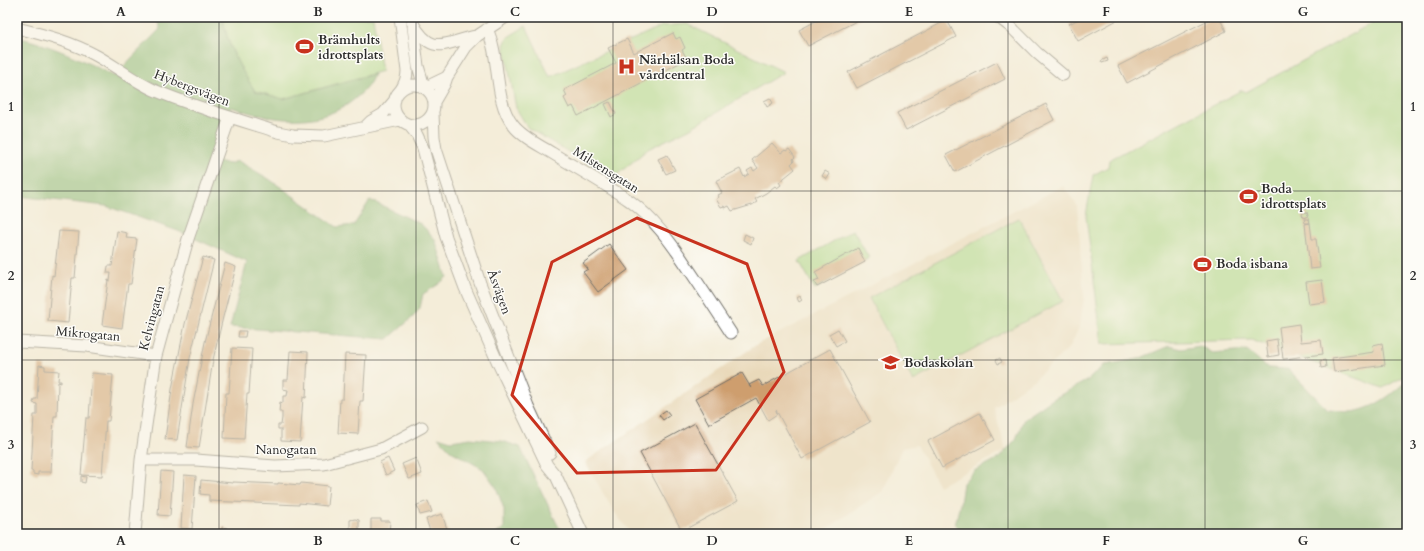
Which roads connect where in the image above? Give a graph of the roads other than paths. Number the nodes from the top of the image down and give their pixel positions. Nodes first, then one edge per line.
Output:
1 (400, 17) edge
2 (506, 17) edge
3 (998, 17) edge
4 (412, 19) edge
5 (17, 28) edge
6 (487, 29) junction
7 (477, 36) junction
8 (1063, 75) dead end
9 (447, 77) junction
10 (423, 88) junction
11 (397, 96) junction
12 (433, 108) junction
13 (230, 117) junction
14 (405, 122) junction
15 (365, 126) junction
16 (731, 333) dead end
17 (17, 342) edge
18 (156, 356) junction
19 (422, 427) dead end
20 (141, 460) junction
21 (556, 476) junction
22 (135, 534) edge
23 (583, 534) edge

1 - 11 street
2 - 6 street
3 - 8 street
4 - 7 street
4 - 10 street
5 - 13 street, Hybergsvägen
6 - 7 street
6 - 16 street, Milstensgatan
7 - 9 street
9 - 10 street
9 - 12 street
10 - 11 street
10 - 12 street
11 - 14 street
11 - 15 street, Hybergsvägen
12 - 14 street
12 - 21 street, Åsvägen
13 - 15 street, Hybergsvägen
13 - 18 street, Kelvingatan
14 - 15 street, Hybergsvägen
14 - 21 street, Åsvägen
17 - 18 street, Mikrogatan
18 - 20 street, Kelvingatan
19 - 20 street, Nanogatan
20 - 22 street, Kelvingatan
21 - 23 street, Åsvägen

